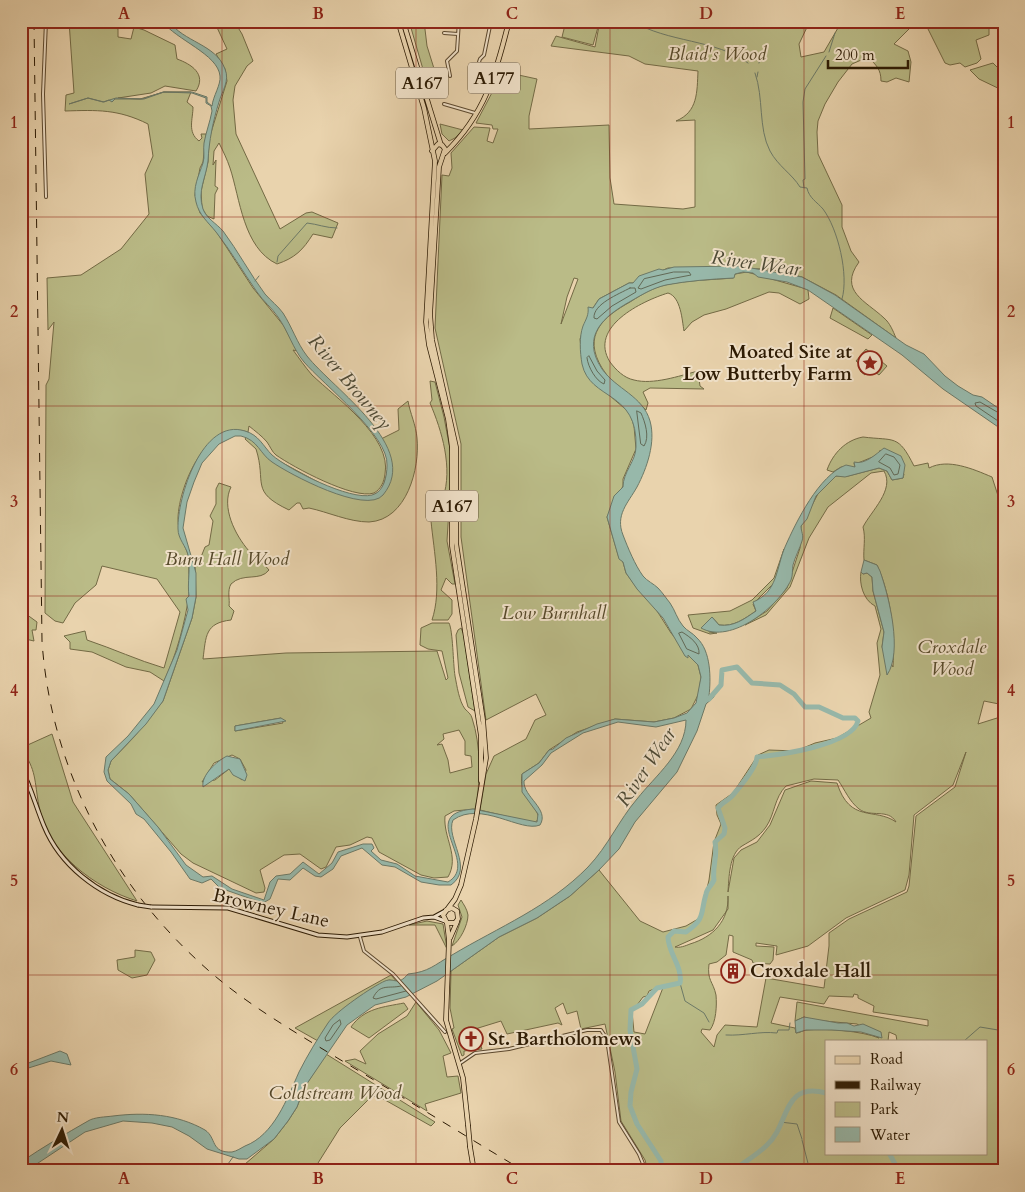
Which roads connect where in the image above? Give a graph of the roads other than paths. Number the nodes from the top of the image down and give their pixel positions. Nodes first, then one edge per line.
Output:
1 (46, 21) edge
2 (398, 21) edge
3 (403, 21) edge
4 (459, 21) edge
5 (491, 21) edge
6 (509, 21) edge
7 (444, 33) dead end
8 (458, 34) junction
9 (473, 75) dead end
10 (450, 76) dead end
11 (444, 104) dead end
12 (448, 105) junction
13 (448, 109) dead end
14 (477, 114) junction
15 (454, 144) junction
16 (442, 145) junction
17 (433, 153) junction
18 (444, 154) junction
19 (46, 198) dead end
20 (21, 768) edge
21 (481, 789) junction
22 (455, 899) junction
23 (446, 910) junction
24 (455, 910) junction
25 (434, 917) junction
26 (457, 921) junction
27 (446, 922) junction
28 (360, 937) junction
29 (449, 940) junction
30 (445, 1032) dead end
31 (459, 1064) junction
32 (474, 1171) edge
33 (646, 1171) edge

1 - 19 street
2 - 17 main road, A167
3 - 16 main road, A167
4 - 8 street
5 - 9 street
6 - 14 main road, A177
7 - 8 street
8 - 10 street
11 - 12 street
12 - 13 street
12 - 14 street
14 - 15 main road, A177
15 - 16 main road
15 - 18 main road, A177
16 - 17 main road
16 - 18 main road
17 - 18 main road
17 - 21 main road, A167
18 - 21 main road, A167
20 - 28 main road, Browney Lane, bridge
21 - 22 main road, A167
22 - 23 main road, A167
22 - 24 main road, A167
23 - 24 main road
23 - 25 main road
23 - 27 main road
24 - 26 main road, A167
25 - 27 main road
25 - 28 main road, Browney Lane
26 - 27 main road
26 - 29 main road
27 - 29 main road
28 - 30 street
29 - 31 main road
31 - 32 main road, bridge
31 - 33 street

